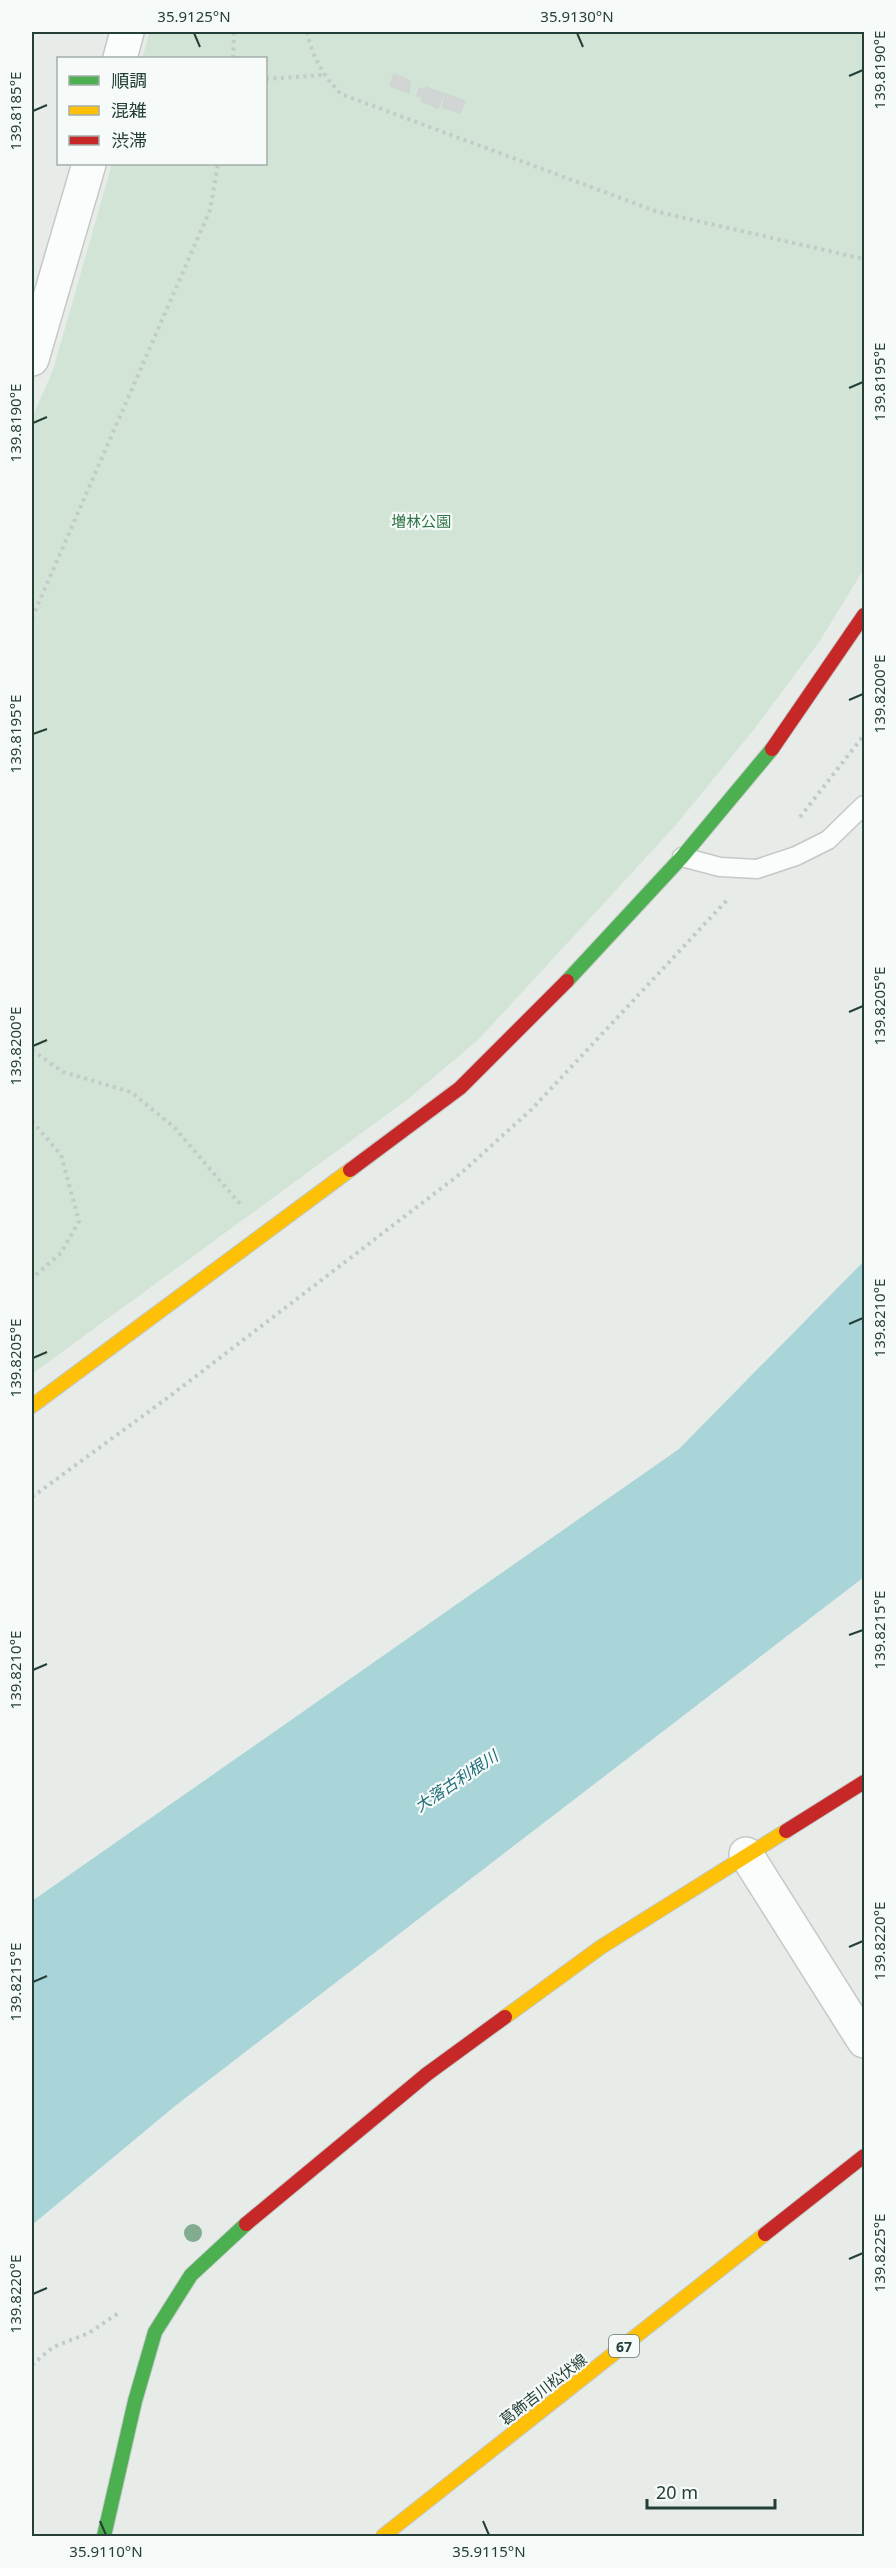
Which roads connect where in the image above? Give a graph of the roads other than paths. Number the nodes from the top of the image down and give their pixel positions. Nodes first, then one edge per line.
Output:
1 (128, 32) edge
2 (120, 57) edge
3 (89, 165) edge
4 (32, 360) edge
5 (864, 615) edge
6 (864, 806) edge
7 (682, 857) junction
8 (32, 1406) edge
9 (864, 1782) edge
10 (746, 1854) junction
11 (864, 2041) edge
12 (864, 2156) edge
13 (104, 2536) edge
14 (383, 2536) edge

1 - 2 street
3 - 4 street
5 - 7 street
6 - 7 lane
7 - 8 street
9 - 10 street
10 - 11 street
10 - 13 street
12 - 14 street, 葛飾吉川松伏線 / 67

